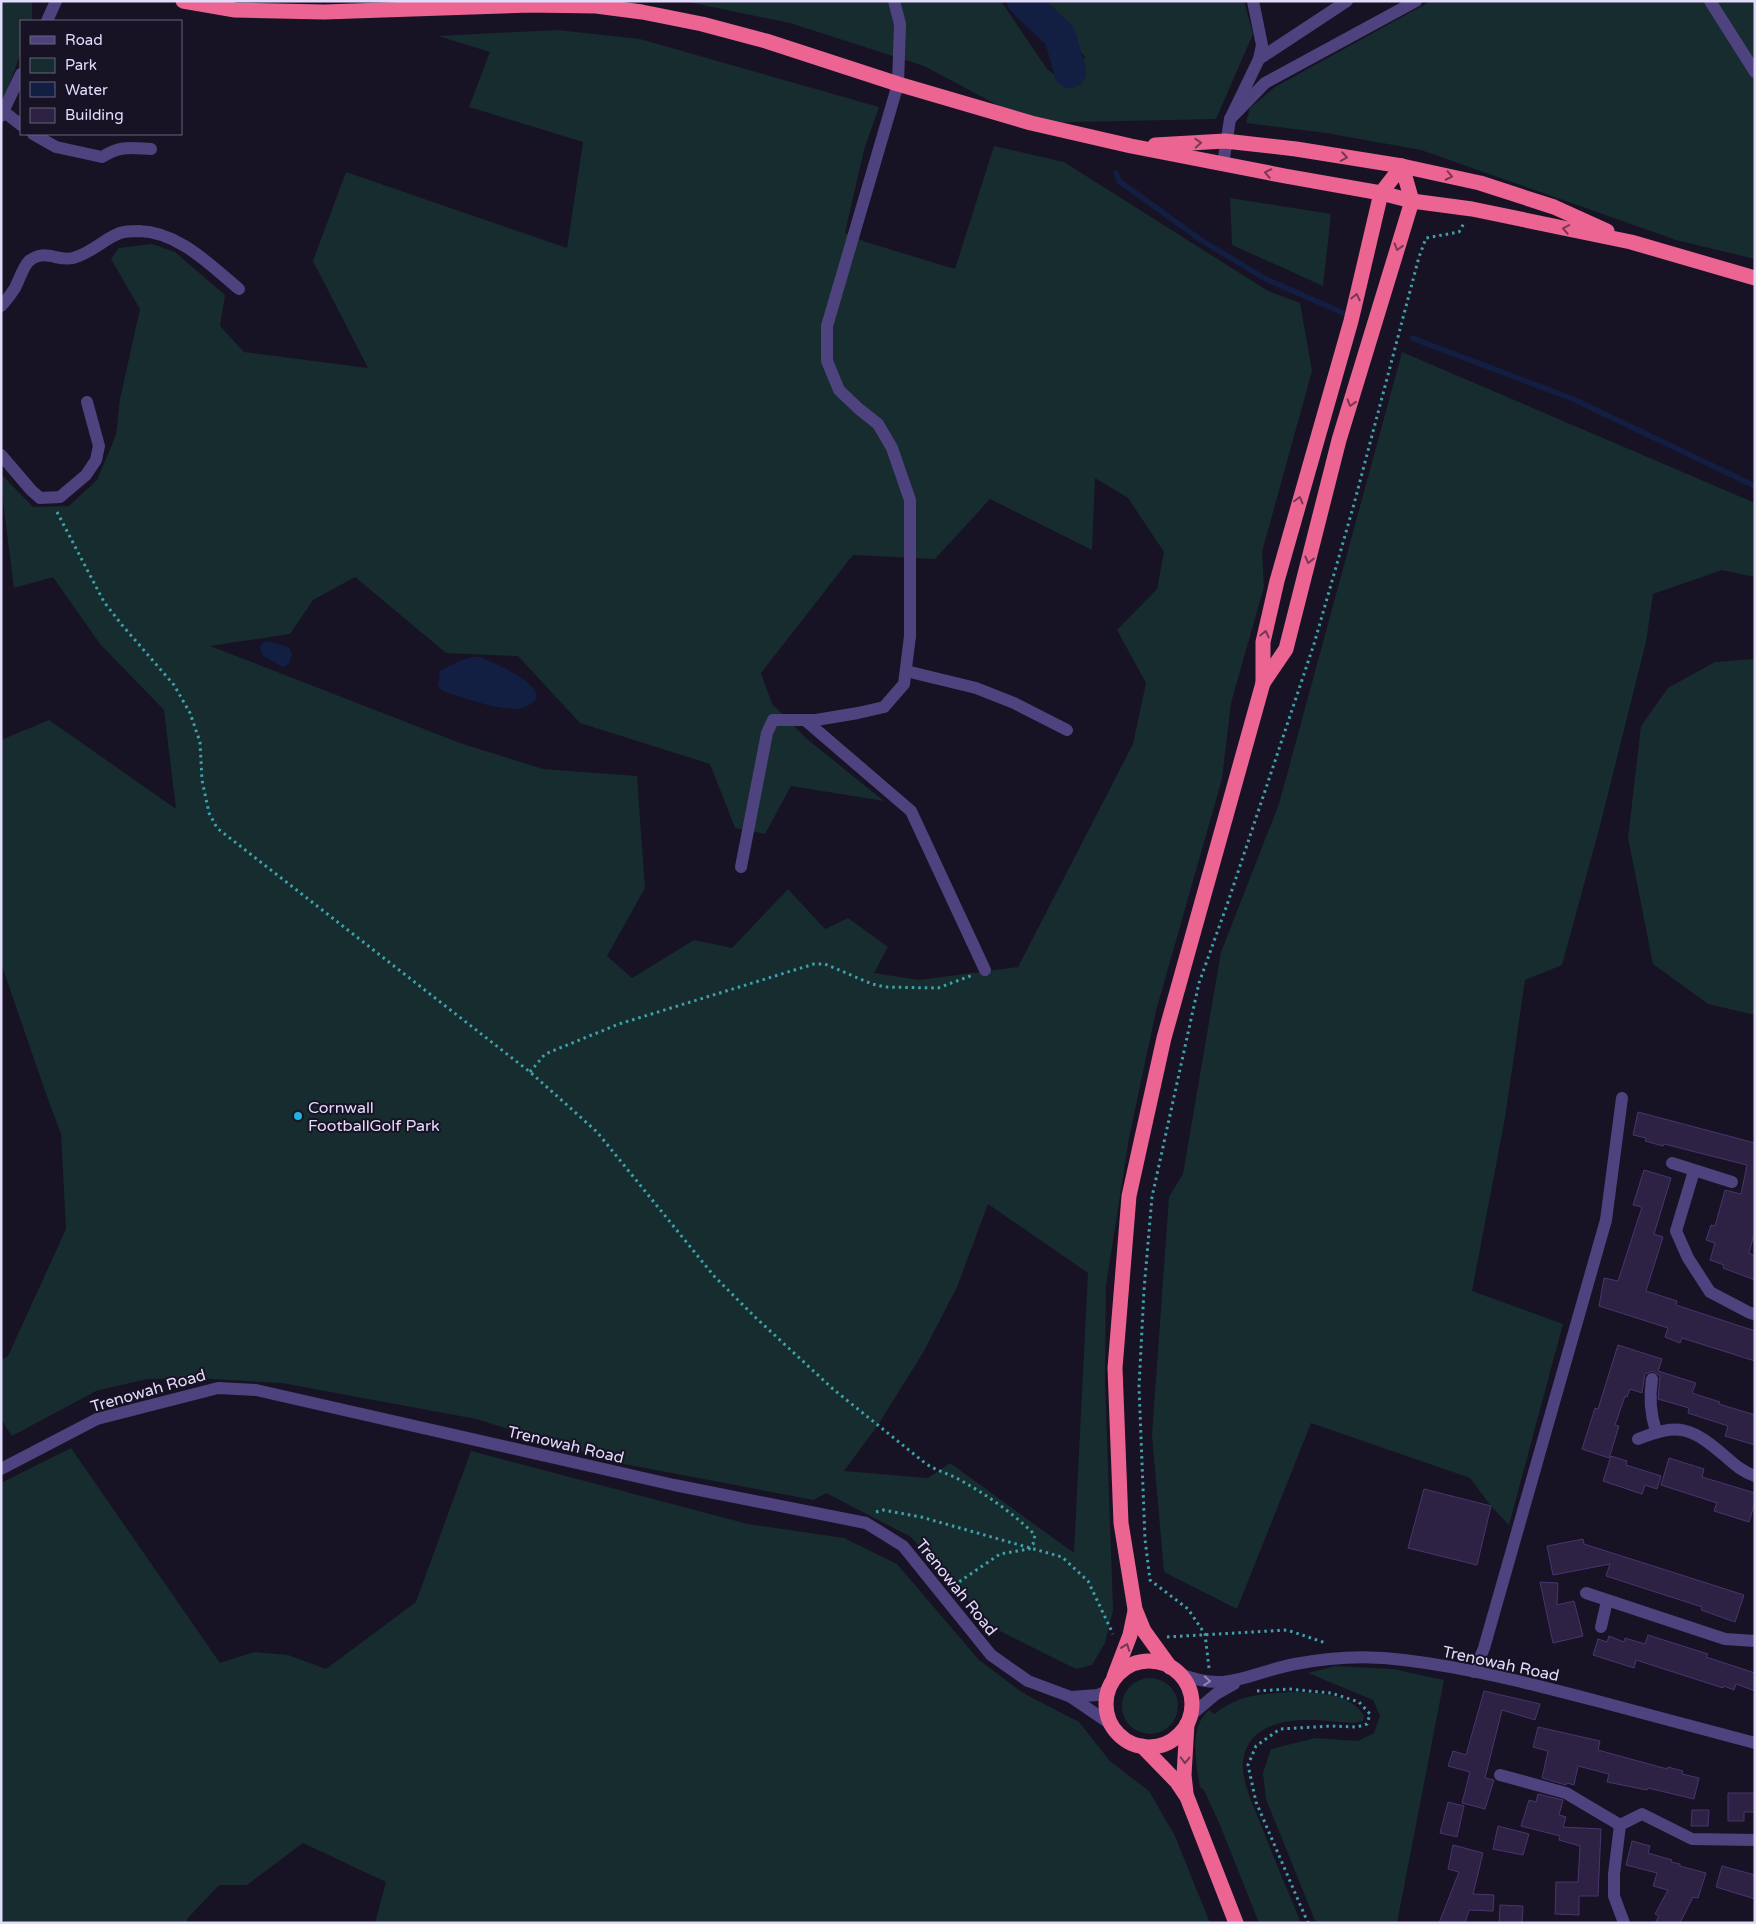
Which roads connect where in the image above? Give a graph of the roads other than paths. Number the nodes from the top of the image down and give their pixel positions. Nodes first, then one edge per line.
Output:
1 (56, 1) edge
2 (183, 1) edge
3 (894, 1) edge
4 (1253, 1) edge
5 (1347, 1) edge
6 (1416, 1) edge
7 (1710, 1) edge
8 (47, 20) edge
9 (1259, 59) junction
10 (1755, 72) edge
11 (20, 76) edge
12 (898, 84) junction
13 (2, 114) edge
14 (1230, 119) junction
15 (20, 124) edge
16 (35, 135) edge
17 (1225, 141) junction
18 (1132, 146) junction
19 (151, 149) dead end
20 (1223, 164) junction
21 (1402, 166) junction
22 (1381, 193) junction
23 (1412, 201) junction
24 (1631, 242) junction
25 (1755, 278) edge
26 (239, 289) dead end
27 (1, 306) edge
28 (87, 402) dead end
29 (1, 456) edge
30 (906, 671) junction
31 (1264, 683) junction
32 (804, 720) junction
33 (1067, 730) dead end
34 (741, 867) dead end
35 (985, 970) road end
36 (1622, 1098) dead end
37 (1672, 1163) dead end
38 (1694, 1170) junction
39 (1732, 1182) dead end
40 (1755, 1314) edge
41 (1652, 1379) dead end
42 (1656, 1432) junction
43 (1638, 1439) dead end
44 (1, 1469) edge
45 (1755, 1476) edge
46 (1586, 1593) dead end
47 (1607, 1601) junction
48 (1135, 1609) junction
49 (1601, 1627) dead end
50 (1755, 1641) edge
51 (1174, 1670) junction
52 (1474, 1672) junction
53 (1238, 1681) junction
54 (1110, 1686) junction
55 (1070, 1697) junction
56 (1188, 1719) junction
57 (1112, 1725) junction
58 (1755, 1743) edge
59 (1142, 1746) junction
60 (1500, 1775) dead end
61 (1187, 1797) junction
62 (1620, 1825) junction
63 (1755, 1840) edge
64 (1236, 1923) edge
65 (1624, 1923) edge

1 - 8 street
2 - 12 highway
3 - 12 street
4 - 9 street
5 - 9 street
6 - 14 street
7 - 10 street
9 - 14 street
11 - 13 street
12 - 18 highway
12 - 30 street
13 - 15 street
14 - 17 street
16 - 19 street
18 -> 17 highway
17 - 20 street
17 -> 21 highway
18 - 20 highway
22 -> 20 highway
21 - 22 highway
21 - 23 highway
21 -> 24 highway
22 - 23 highway
31 -> 22 highway
24 -> 23 highway
23 -> 31 highway
24 - 25 highway
26 - 27 street
28 - 29 street
30 - 32 street
30 - 33 street
31 - 48 highway
32 - 34 street
32 - 35 street
36 - 52 street
37 - 38 street
38 - 39 street
38 - 40 street
41 - 42 street
42 - 43 street
42 - 45 street
44 - 55 street, Trenowah Road
46 - 47 street
47 - 49 street
47 - 50 street
48 - 51 highway
54 -> 48 highway
51 -> 53 street, Trenowah Road
51 - 54 highway
51 - 56 highway
52 - 53 street, Trenowah Road
52 - 58 street, Trenowah Road
53 - 56 street, Trenowah Road
54 - 55 street, Trenowah Road
54 - 57 highway
55 - 57 street, Trenowah Road
56 - 59 highway
56 -> 61 highway
57 - 59 highway
59 - 61 highway
60 - 62 street
61 - 64 highway
62 - 63 street
62 - 65 street

